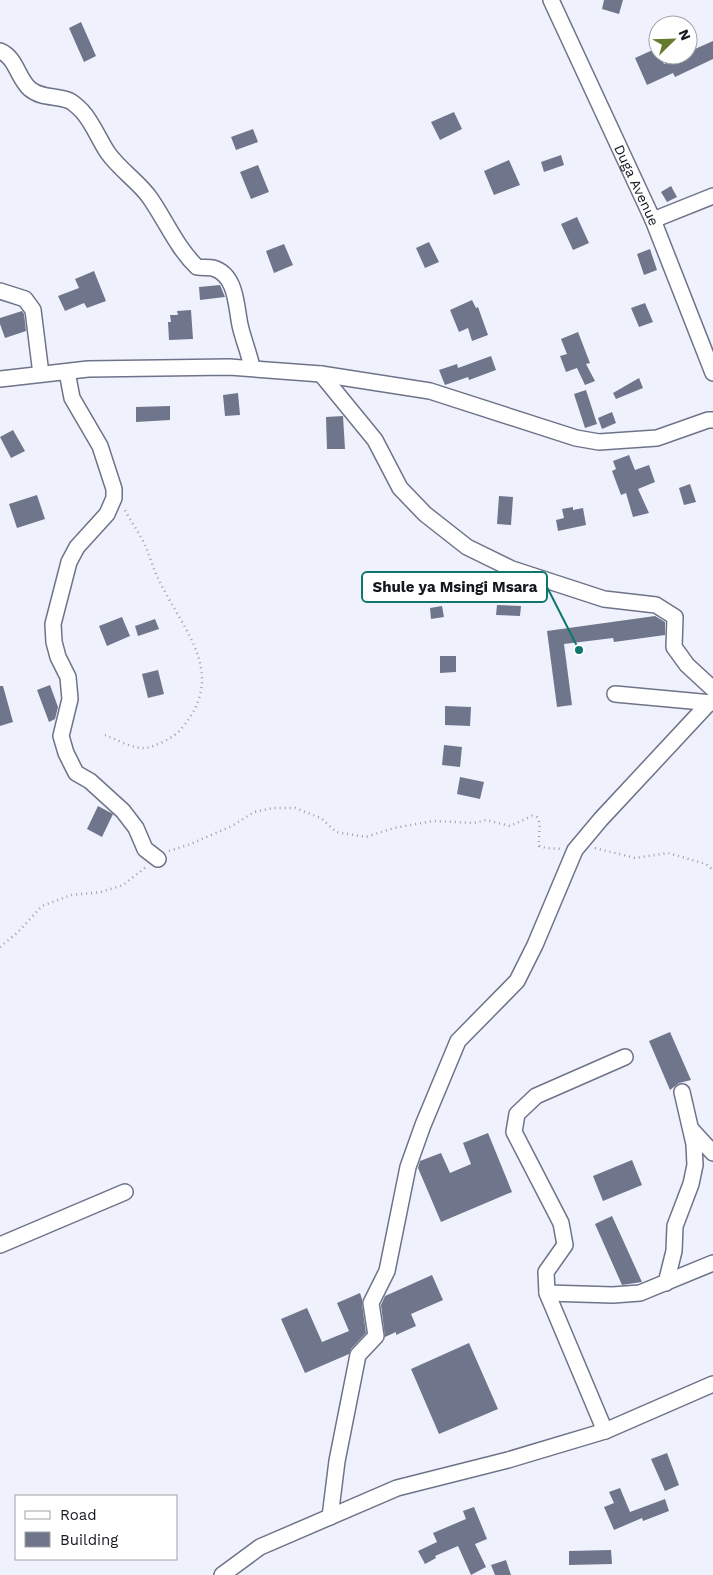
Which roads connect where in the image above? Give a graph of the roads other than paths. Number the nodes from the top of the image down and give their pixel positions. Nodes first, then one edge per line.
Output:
1 (551, 0) edge
2 (0, 51) edge
3 (713, 196) edge
4 (653, 220) junction
5 (0, 291) edge
6 (252, 367) junction
7 (67, 372) junction
8 (713, 373) edge
9 (41, 374) junction
10 (321, 374) junction
11 (0, 379) edge
12 (713, 420) edge
13 (615, 694) dead end
14 (712, 698) edge
15 (158, 859) road end
16 (625, 1057) dead end
17 (682, 1092) dead end
18 (690, 1128) junction
19 (713, 1153) edge
20 (125, 1192) dead end
21 (0, 1244) edge
22 (713, 1263) edge
23 (666, 1283) junction
24 (547, 1293) junction
25 (713, 1384) edge
26 (605, 1431) junction
27 (330, 1517) junction
28 (222, 1575) edge

1 - 4 street, Duga Avenue
2 - 6 street
3 - 4 street
4 - 8 street, Duga Avenue
5 - 9 street
6 - 7 street
6 - 10 street
7 - 9 street
7 - 15 street
9 - 11 street
10 - 12 street
10 - 14 street
13 - 14 street
14 - 27 street
16 - 24 street
17 - 18 street
18 - 19 street
18 - 23 street
20 - 21 street
22 - 23 street
23 - 24 street
24 - 26 street
25 - 26 street
26 - 27 street
27 - 28 street

